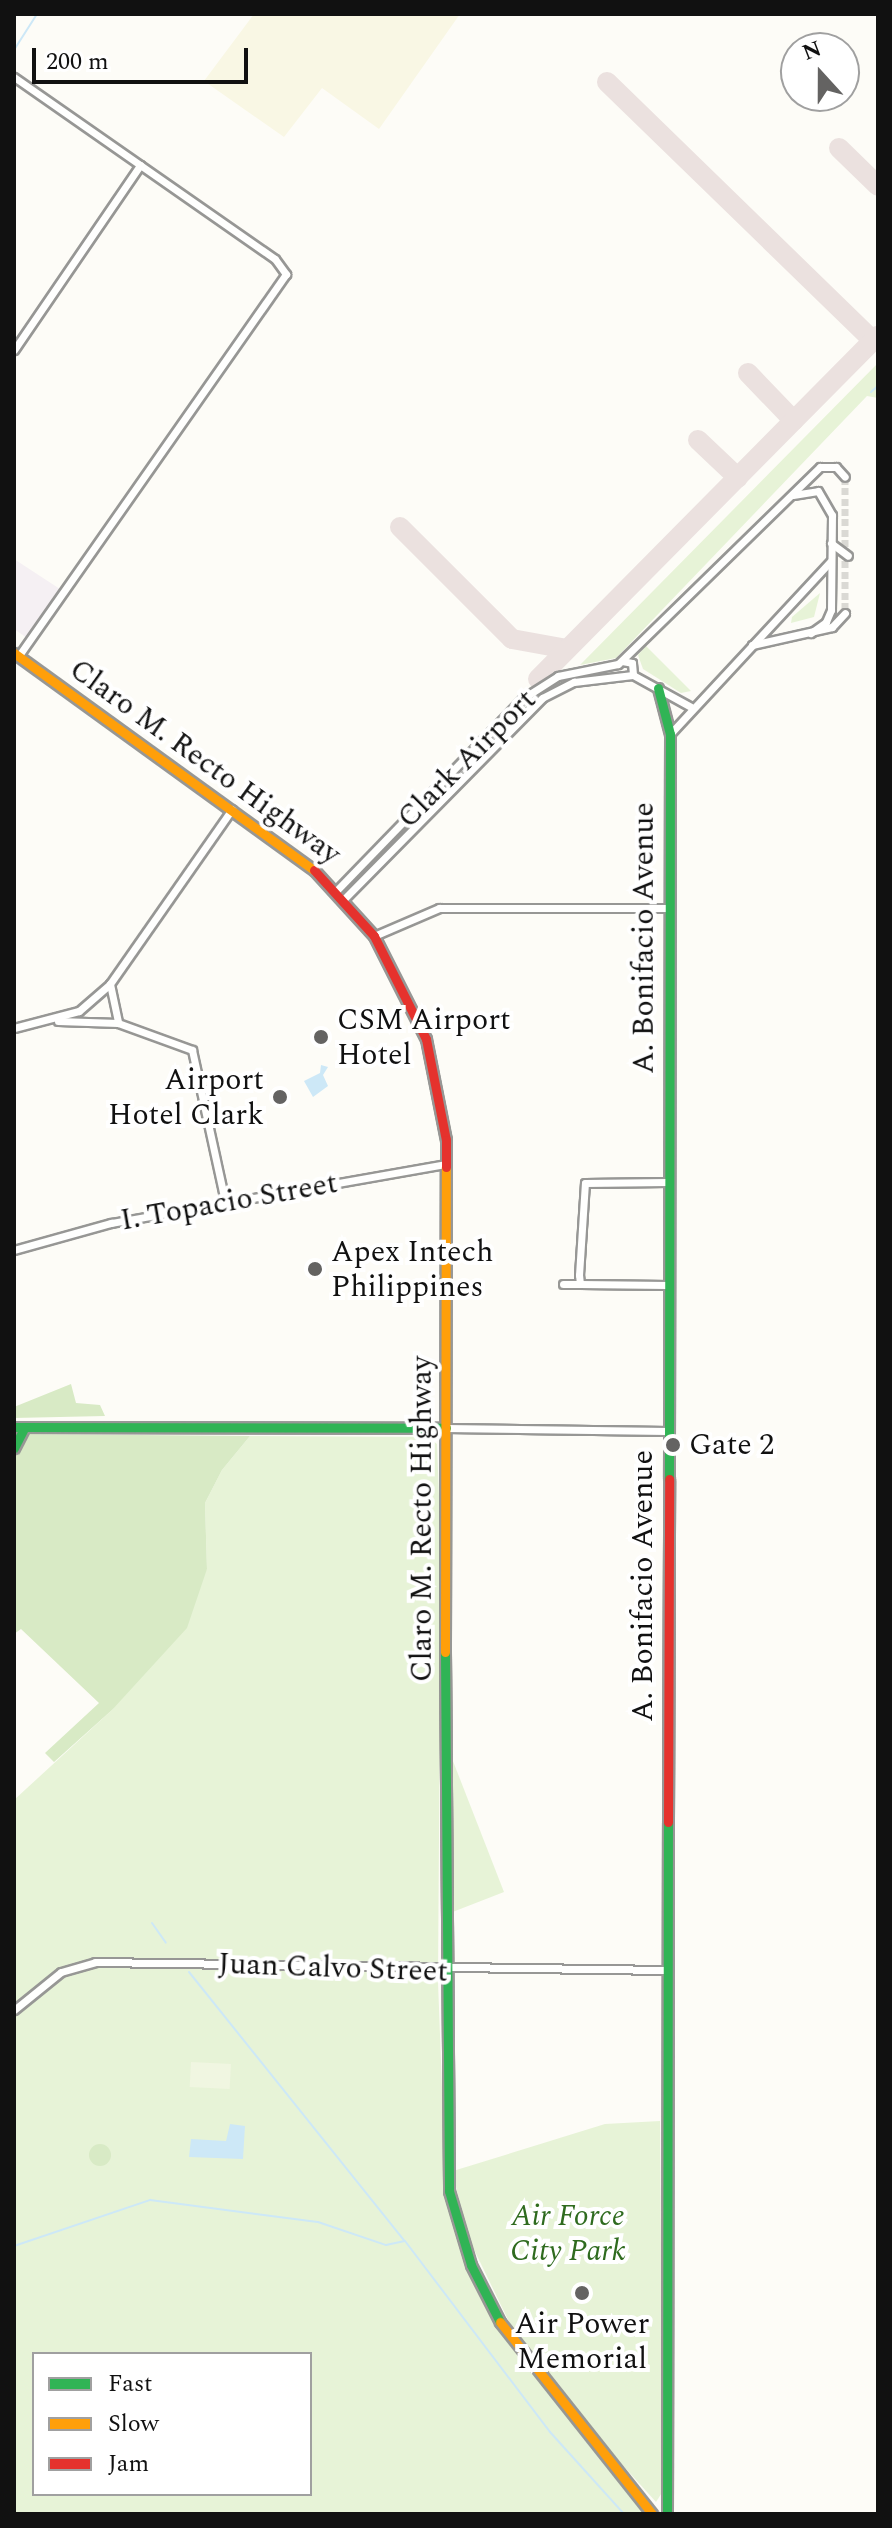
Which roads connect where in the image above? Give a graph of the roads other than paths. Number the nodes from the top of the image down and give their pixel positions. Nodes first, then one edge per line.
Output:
1 (14, 77) edge
2 (140, 165) junction
3 (14, 350) edge
4 (845, 477) dead end
5 (786, 500) junction
6 (831, 543) junction
7 (848, 556) dead end
8 (831, 561) junction
9 (845, 613) dead end
10 (811, 633) junction
11 (751, 645) junction
12 (16, 655) edge
13 (620, 662) junction
14 (633, 675) junction
15 (620, 678) junction
16 (658, 688) junction
17 (691, 707) junction
18 (670, 734) junction
19 (455, 770) junction
20 (463, 777) junction
21 (232, 809) junction
22 (341, 894) junction
23 (668, 908) junction
24 (374, 936) junction
25 (110, 984) junction
26 (56, 1020) junction
27 (118, 1023) junction
28 (14, 1028) edge
29 (446, 1164) junction
30 (667, 1182) junction
31 (225, 1201) junction
32 (14, 1250) edge
33 (563, 1284) dead end
34 (580, 1284) junction
35 (667, 1285) junction
36 (19, 1428) edge
37 (446, 1428) junction
38 (667, 1431) junction
39 (14, 1448) edge
40 (667, 1970) junction
41 (445, 1971) junction
42 (14, 2010) edge
43 (652, 2514) edge
44 (667, 2514) edge

1 - 2 street
2 - 3 street
2 - 12 street
4 - 5 street
5 - 6 street
5 - 13 street
6 - 7 street
6 - 8 street
8 - 10 street
8 - 11 street
9 - 10 street
10 - 11 street
11 - 17 street
12 - 21 street, Claro M. Recto Highway
13 - 14 street
13 - 15 street
13 - 19 street, Clark Airport
14 - 15 street, Clark Airport
14 - 16 street
15 - 20 street, Clark Airport
16 - 17 street
16 - 18 street, A. Bonifacio Avenue
17 - 18 street
18 - 23 street, A. Bonifacio Avenue
19 - 20 street
19 - 22 street, Clark Airport
20 - 22 street, Clark Airport
21 - 22 street, Claro M. Recto Highway
21 - 25 street
22 - 24 street, Claro M. Recto Highway
23 - 24 street
23 - 30 street, A. Bonifacio Avenue
24 - 29 street, Claro M. Recto Highway
25 - 26 street
25 - 27 street
26 - 27 street
26 - 28 street
27 - 31 street
29 - 31 street, I. Topacio Street
29 - 37 street, Claro M. Recto Highway
30 - 34 street
30 - 35 street, A. Bonifacio Avenue
31 - 32 street, I. Topacio Street
33 - 34 street
34 - 35 street
35 - 38 street, A. Bonifacio Avenue
36 - 37 street
36 - 39 street
37 - 38 street
37 - 41 street, Claro M. Recto Highway
38 - 40 street, A. Bonifacio Avenue
40 - 41 street, Juan Calvo Street
40 - 44 street, A. Bonifacio Avenue
41 - 42 street, Juan Calvo Street
41 - 43 street, Claro M. Recto Highway

